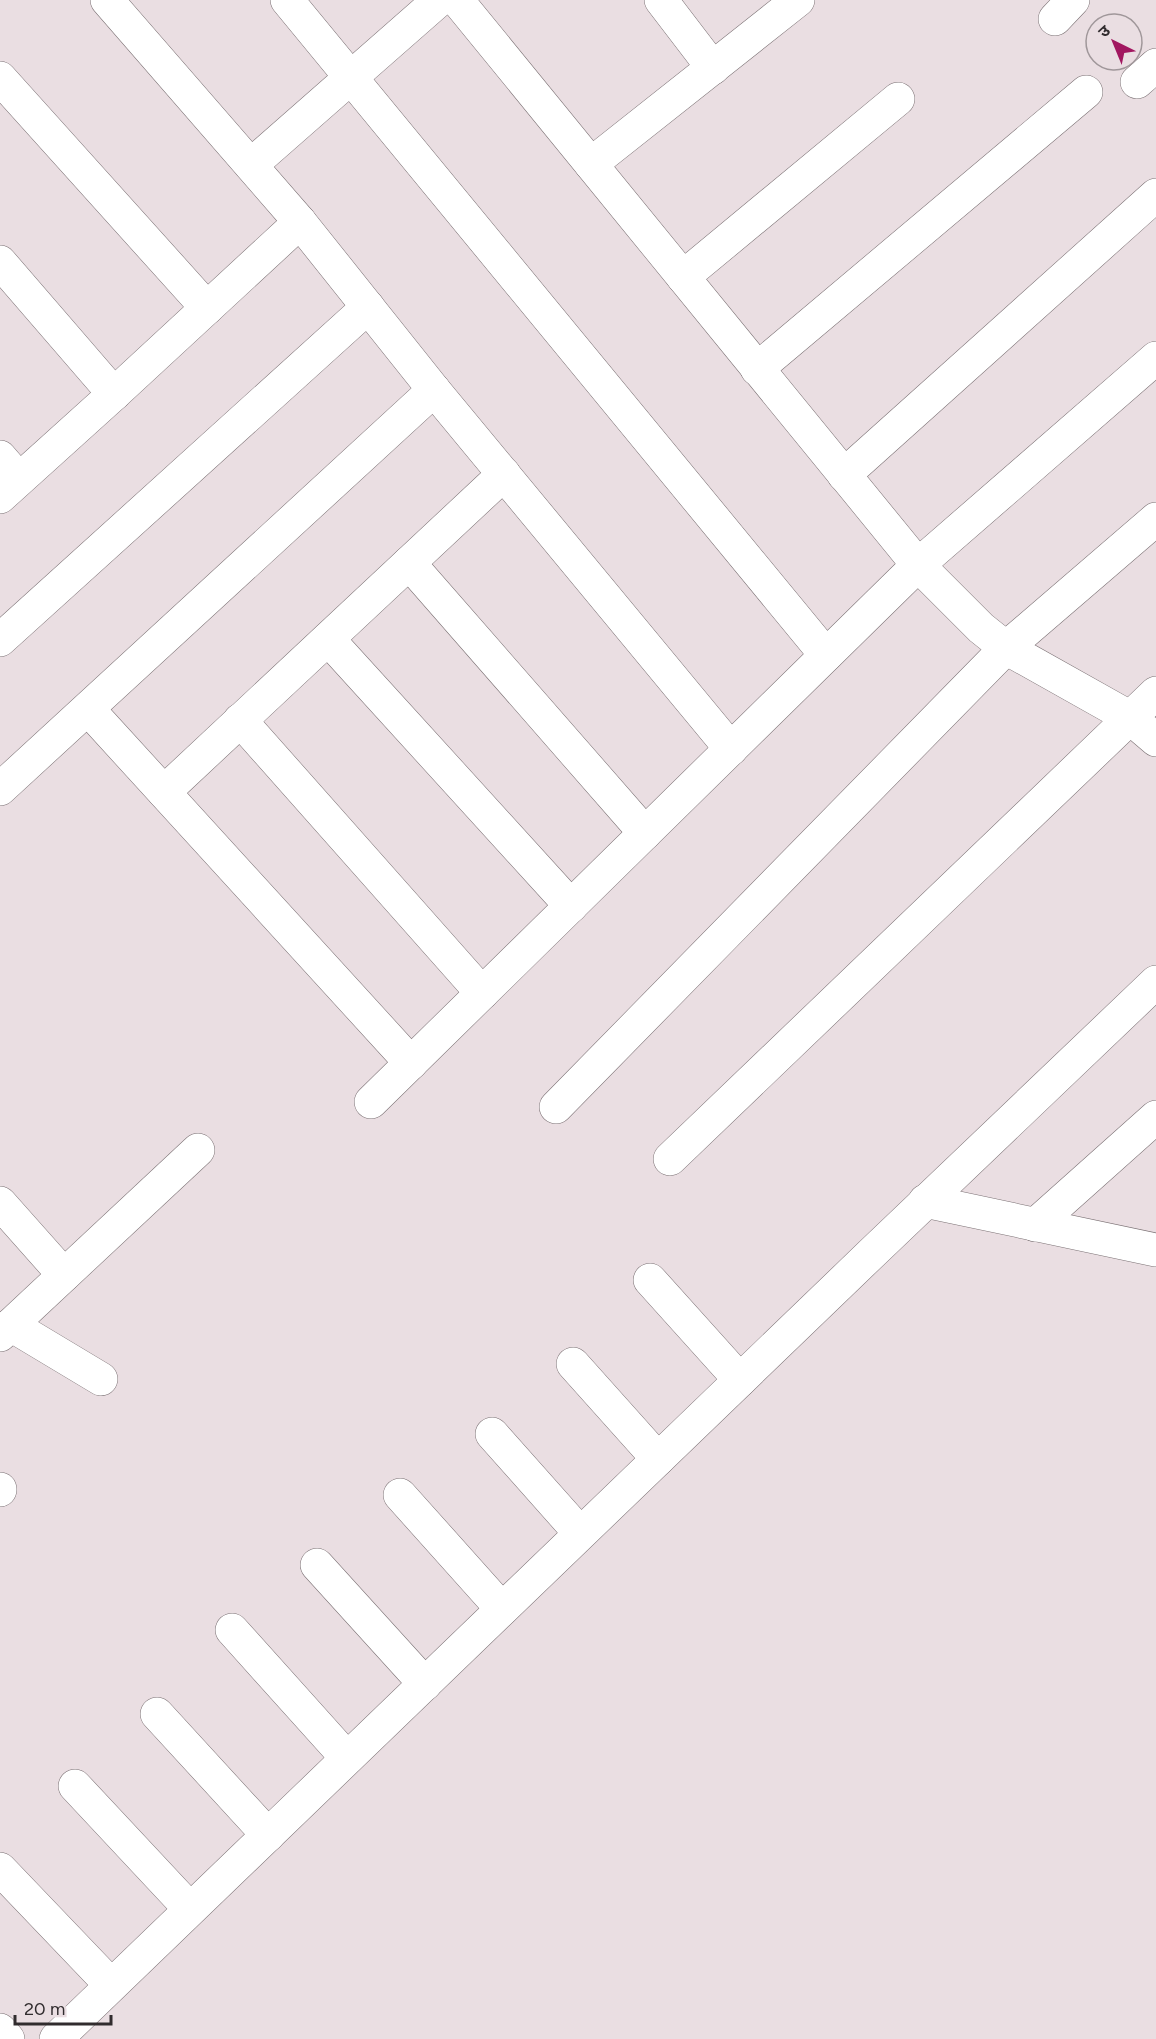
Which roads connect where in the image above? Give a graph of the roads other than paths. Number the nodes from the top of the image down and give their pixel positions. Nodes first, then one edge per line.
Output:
1 (107, 0) edge
2 (286, 0) edge
3 (439, 0) edge
4 (457, 0) edge
5 (661, 0) edge
6 (798, 0) edge
7 (713, 68) junction
8 (0, 78) edge
9 (350, 78) junction
10 (1086, 92) dead end
11 (898, 99) dead end
12 (591, 164) junction
13 (251, 165) junction
14 (1156, 195) edge
15 (300, 222) junction
16 (0, 262) edge
17 (683, 277) junction
18 (368, 307) junction
19 (207, 308) junction
20 (1156, 358) edge
21 (757, 369) junction
22 (434, 390) junction
23 (114, 394) junction
24 (504, 474) junction
25 (844, 475) junction
26 (6, 478) edge
27 (1156, 519) edge
28 (409, 563) junction
29 (918, 565) junction
30 (328, 639) junction
31 (0, 640) edge
32 (1006, 648) junction
33 (826, 655) junction
34 (1156, 693) edge
35 (88, 709) junction
36 (1129, 717) junction
37 (240, 720) junction
38 (1156, 740) edge
39 (731, 748) junction
40 (0, 789) edge
41 (164, 792) junction
42 (645, 833) junction
43 (571, 906) junction
44 (1156, 982) edge
45 (482, 993) junction
46 (411, 1063) junction
47 (371, 1102) dead end
48 (556, 1107) dead end
49 (1156, 1117) edge
50 (198, 1150) dead end
51 (670, 1159) dead end
52 (925, 1202) junction
53 (0, 1203) edge
54 (1035, 1225) junction
55 (1156, 1250) edge
56 (64, 1275) junction
57 (650, 1280) dead end
58 (6, 1330) edge
59 (573, 1364) dead end
60 (101, 1379) dead end
61 (740, 1380) junction
62 (492, 1434) dead end
63 (658, 1459) junction
64 (400, 1495) dead end
65 (580, 1533) junction
66 (317, 1564) dead end
67 (502, 1609) junction
68 (232, 1630) dead end
69 (425, 1684) junction
70 (158, 1714) dead end
71 (347, 1758) junction
72 (75, 1786) dead end
73 (268, 1835) junction
74 (0, 1869) edge
75 (190, 1909) junction
76 (111, 1985) junction
77 (0, 2030) edge
78 (8, 2039) edge
79 (56, 2039) edge

1 - 13 street
2 - 9 street
3 - 9 street
4 - 12 street
5 - 7 street
6 - 7 street
7 - 12 street
8 - 19 street
9 - 13 street
9 - 33 street
10 - 21 street
11 - 17 street
12 - 17 street
13 - 15 street
14 - 25 street
15 - 18 street
15 - 19 street
16 - 23 street
17 - 21 street
18 - 22 street
18 - 31 street
19 - 23 street
20 - 29 street
21 - 25 street
22 - 24 street
22 - 35 street
23 - 26 street
24 - 28 street
24 - 39 street
25 - 29 street
27 - 32 street
28 - 30 street
28 - 42 street
29 - 32 street
29 - 33 street
30 - 37 street
30 - 43 street
32 - 36 street
32 - 48 street
33 - 39 street
34 - 36 street
35 - 40 street
35 - 41 street
36 - 38 street
36 - 51 street
37 - 41 street
37 - 45 street
39 - 42 street
41 - 46 street
42 - 43 street
43 - 45 street
44 - 52 street
45 - 46 street
46 - 47 street
49 - 54 street
50 - 56 street
52 - 54 street
52 - 61 street
53 - 56 street
54 - 55 street
56 - 58 street
57 - 61 street
58 - 60 street
59 - 63 street
61 - 63 street
62 - 65 street
63 - 65 street
64 - 67 street
65 - 67 street
66 - 69 street
67 - 69 street
68 - 71 street
69 - 71 street
70 - 73 street
71 - 73 street
72 - 75 street
73 - 75 street
74 - 76 street
75 - 76 street
76 - 79 street
77 - 78 street

